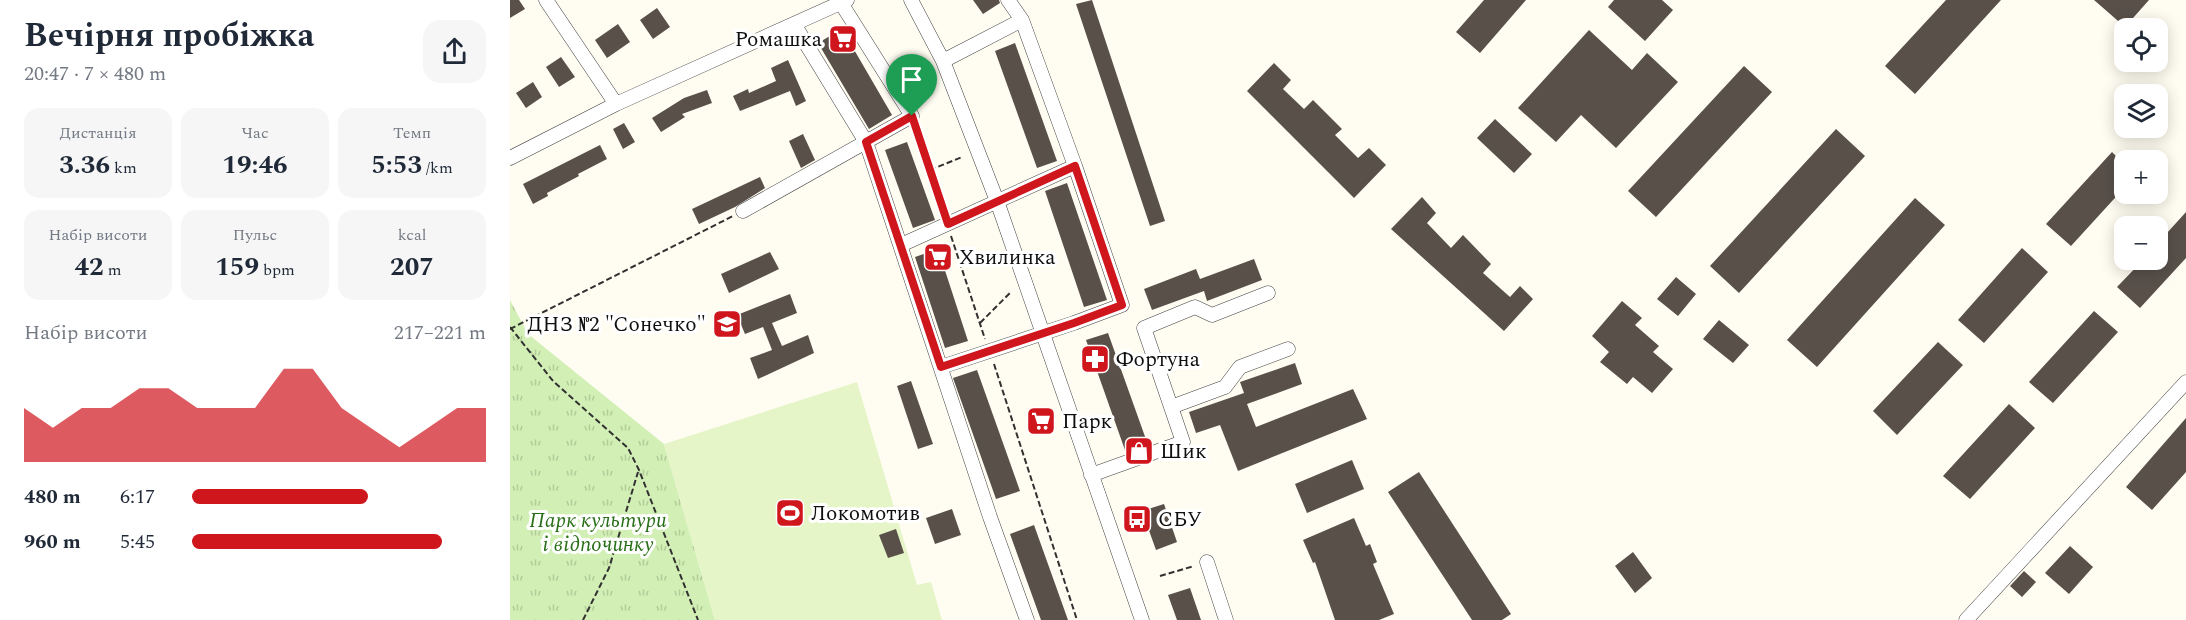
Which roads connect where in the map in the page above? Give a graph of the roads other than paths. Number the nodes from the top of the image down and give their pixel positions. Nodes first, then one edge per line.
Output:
1 (546, 0) edge
2 (911, 0) edge
3 (1008, 0) edge
4 (844, 1) edge
5 (1022, 21) junction
6 (794, 24) junction
7 (943, 61) junction
8 (616, 104) junction
9 (866, 142) junction
10 (510, 158) edge
11 (1075, 166) junction
12 (997, 201) junction
13 (743, 210) road end
14 (901, 245) junction
15 (1268, 293) dead end
16 (1043, 333) junction
17 (1288, 349) dead end
18 (941, 367) junction
19 (2186, 382) edge
20 (1171, 407) junction
21 (1091, 475) junction
22 (1207, 562) road end
23 (1027, 620) edge
24 (1142, 620) edge
25 (1226, 620) edge
26 (1966, 620) edge

1 - 8 street
2 - 7 street
3 - 5 street
4 - 6 street
4 - 9 street
5 - 7 street
5 - 11 street
6 - 8 street
6 - 9 street
7 - 12 street
8 - 10 street
9 - 13 street
9 - 14 street
11 - 12 street
11 - 16 street
12 - 14 street
12 - 16 street
14 - 18 street
15 - 20 street
16 - 18 street
16 - 21 street
17 - 20 street
18 - 23 street
19 - 26 street
20 - 21 street
21 - 24 street
22 - 25 street

